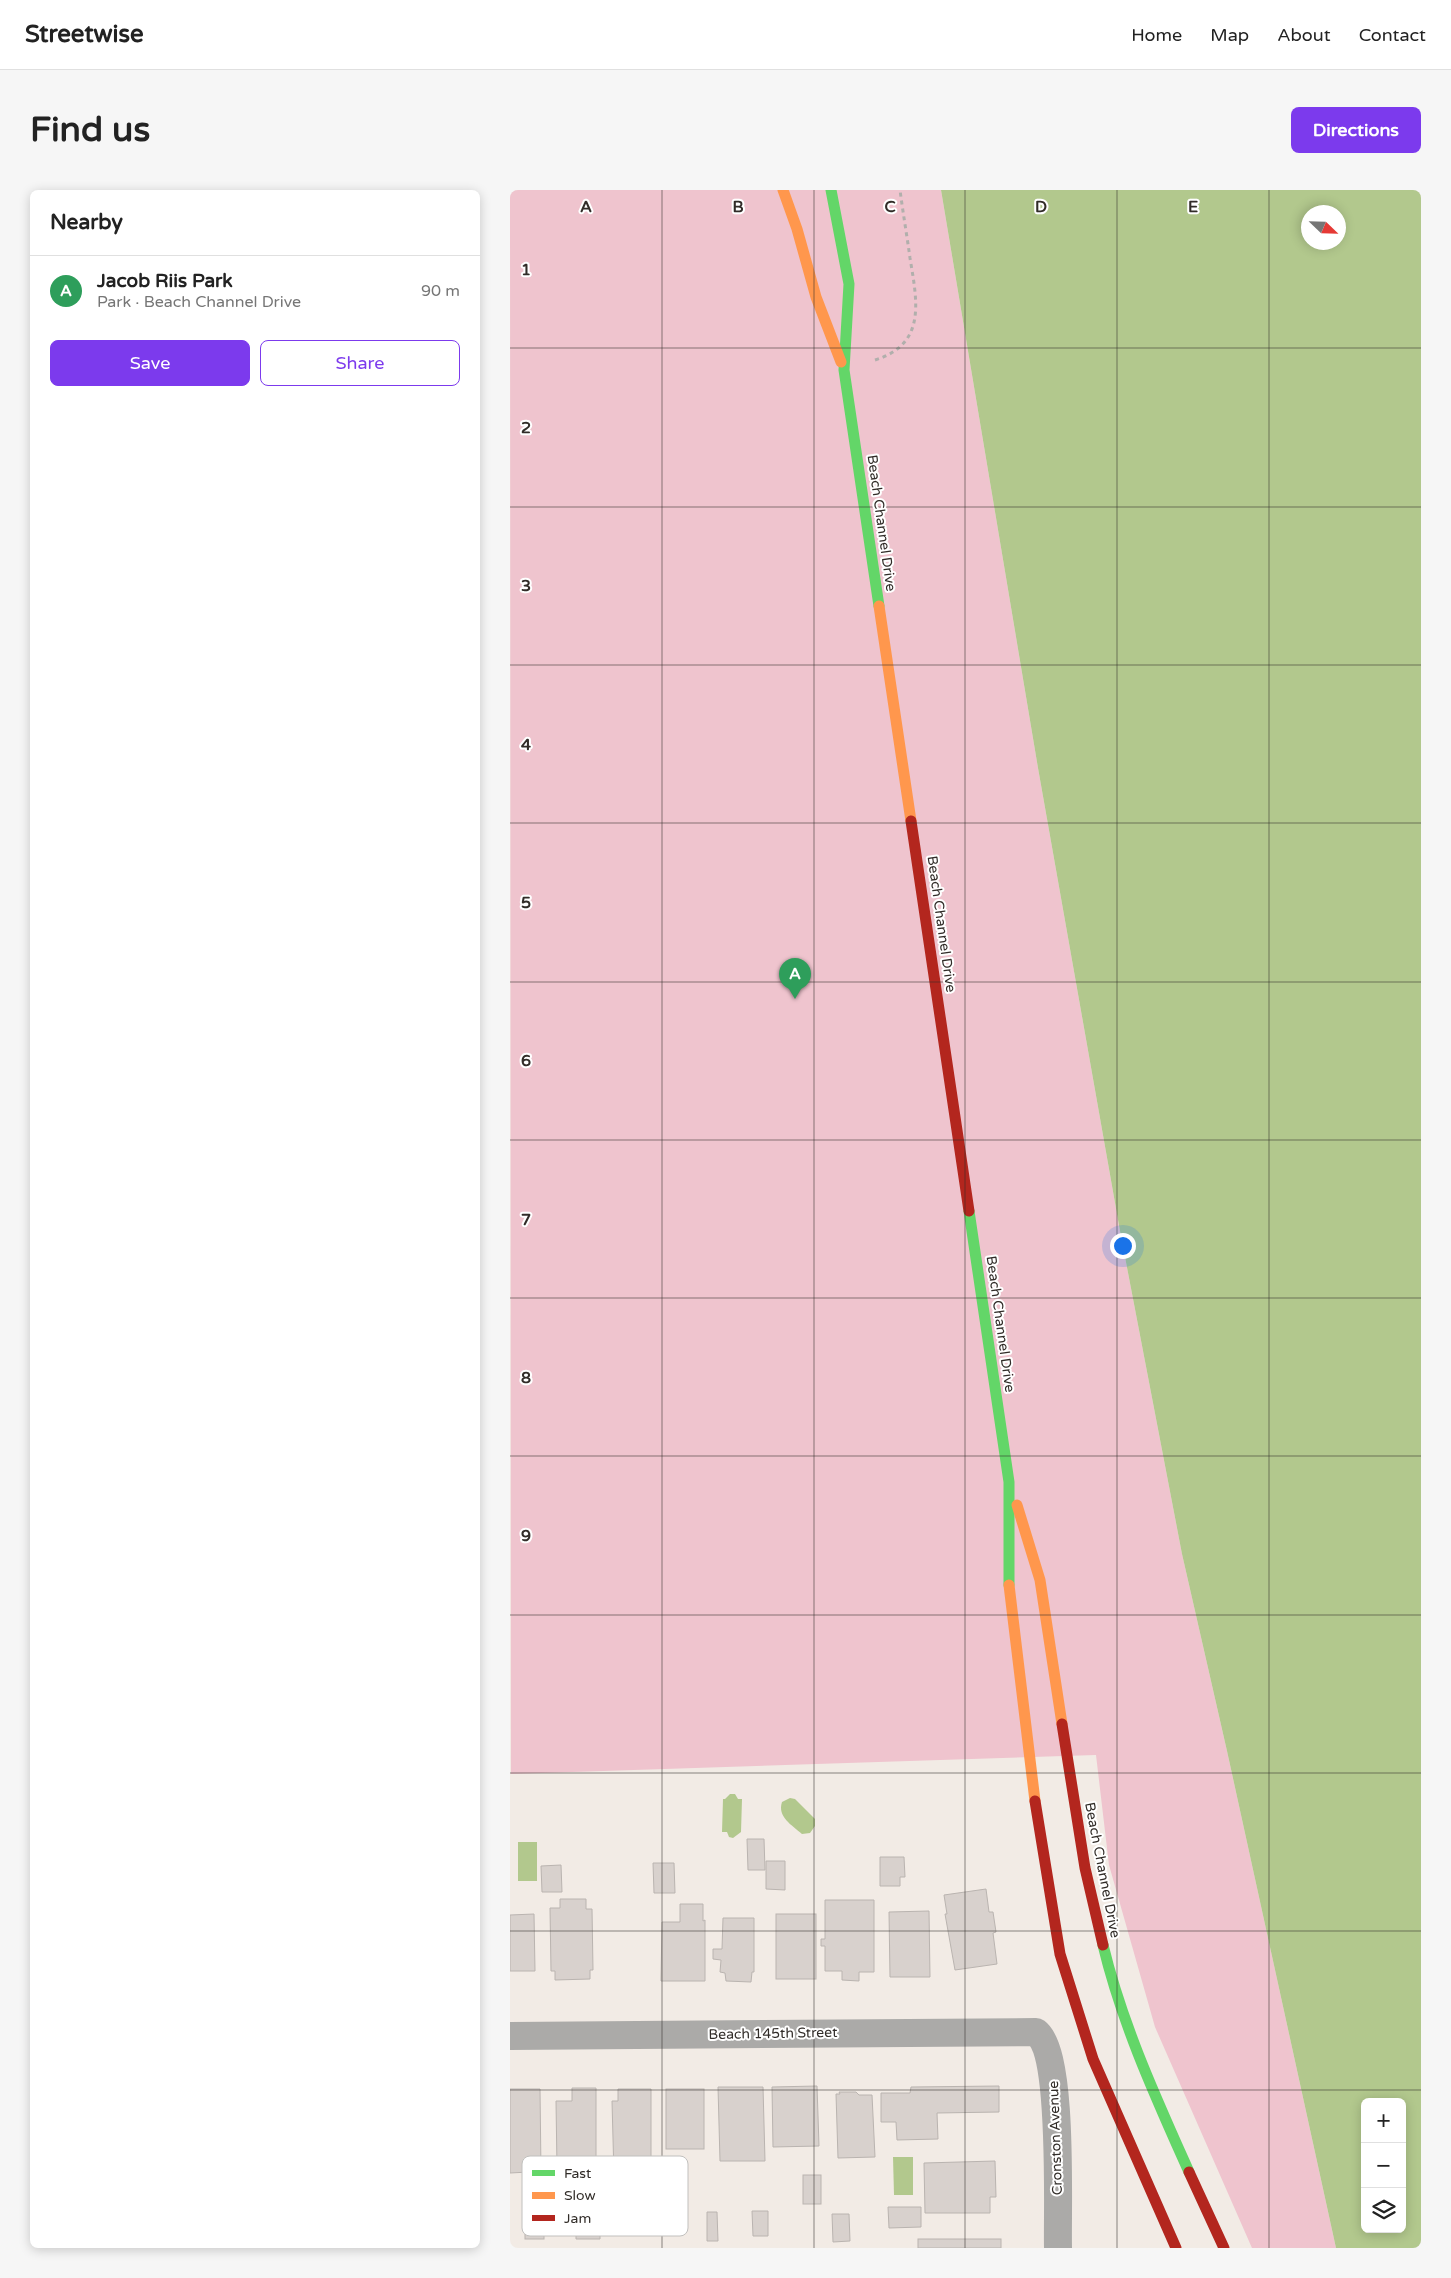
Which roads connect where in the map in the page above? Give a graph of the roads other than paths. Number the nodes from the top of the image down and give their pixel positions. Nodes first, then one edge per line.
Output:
1 (784, 190) edge
2 (831, 190) edge
3 (844, 370) junction
4 (1009, 1482) junction
5 (1036, 2032) joint
6 (510, 2036) edge
7 (1058, 2248) edge
8 (1176, 2248) edge
9 (1224, 2248) edge

1 - 3 main road, Beach Channel Drive
2 - 3 main road, Beach Channel Drive
3 - 4 main road, Beach Channel Drive
4 - 8 main road, Beach Channel Drive
4 - 9 main road, Beach Channel Drive
5 - 6 street, Beach 145th Street
5 - 7 street, Cronston Avenue

